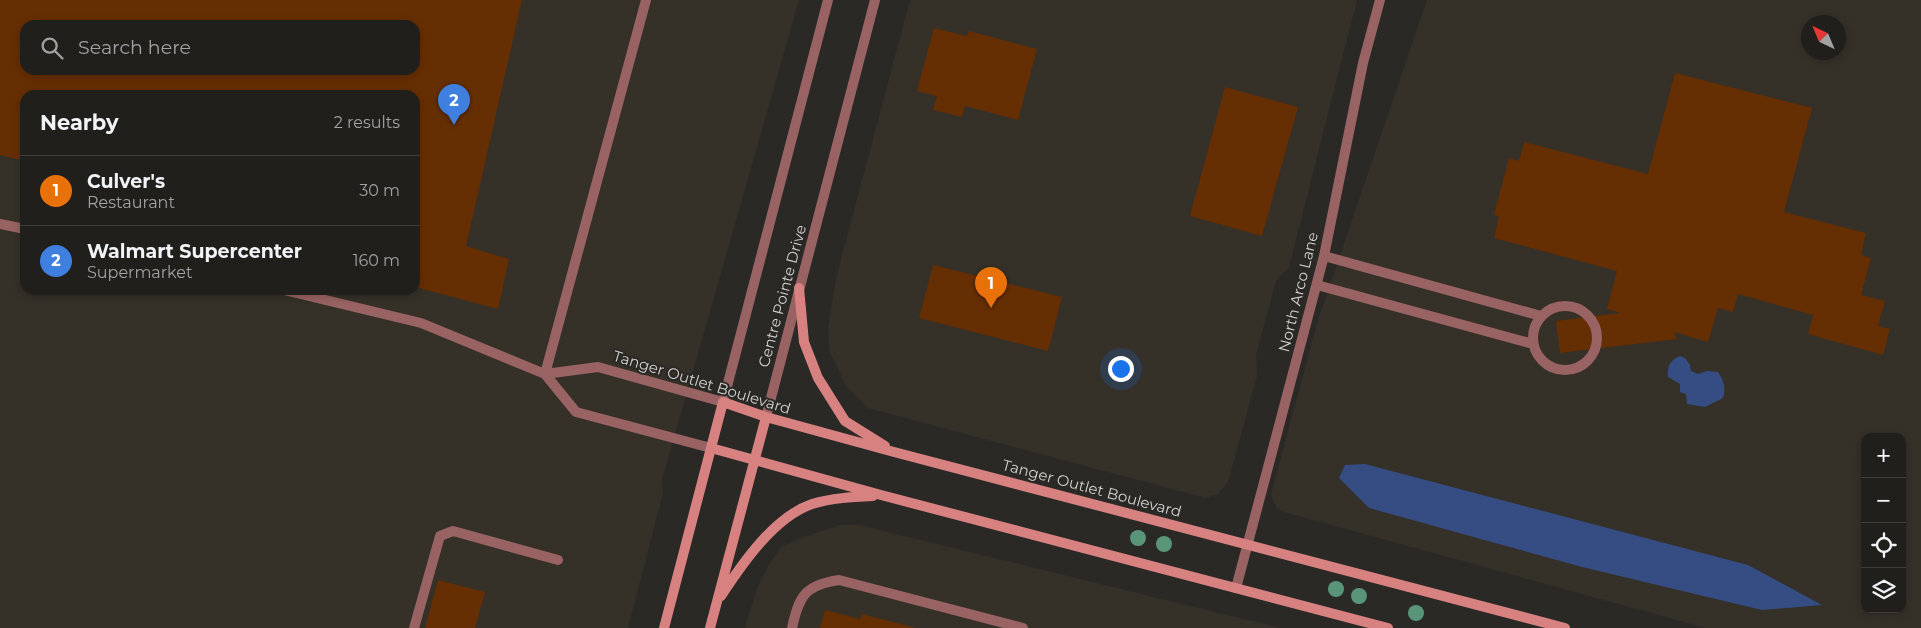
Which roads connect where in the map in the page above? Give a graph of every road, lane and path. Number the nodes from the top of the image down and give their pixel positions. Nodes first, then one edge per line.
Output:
1 (646, 0) edge
2 (828, 0) edge
3 (875, 0) edge
4 (1380, 0) edge
5 (0, 224) edge
6 (20, 228) edge
7 (1324, 256) junction
8 (1317, 284) junction
9 (800, 288) junction
10 (304, 295) edge
11 (1541, 316) junction
12 (1533, 344) junction
13 (545, 374) junction
14 (723, 402) junction
15 (766, 417) junction
16 (711, 448) junction
17 (894, 452) junction
18 (754, 460) junction
19 (881, 495) junction
20 (1247, 544) junction
21 (558, 560) dead end
22 (1236, 588) junction
23 (717, 602) junction
24 (414, 628) edge
25 (664, 628) edge
26 (710, 628) edge
27 (792, 628) edge
28 (1023, 628) edge
29 (1388, 628) edge
30 (1565, 628) edge

1 - 13 street
2 - 14 street, Centre Pointe Drive
3 - 9 street, Centre Pointe Drive
4 - 7 street, North Arco Lane
5 - 6 street
7 - 8 street, North Arco Lane
7 - 11 street
8 - 12 street
8 - 20 street, North Arco Lane
9 - 15 street, Centre Pointe Drive
9 - 17 street
10 - 13 street
11 - 12 street
11 - 12 street
13 - 14 street, Tanger Outlet Boulevard
13 - 16 street
14 - 15 street, Tanger Outlet Boulevard
14 - 16 street, Centre Pointe Drive
15 - 17 street, Tanger Outlet Boulevard
15 - 18 street, Centre Pointe Drive
16 - 18 street
16 - 25 street, Centre Pointe Drive
17 - 20 street, Tanger Outlet Boulevard
18 - 19 street
18 - 23 street, Centre Pointe Drive
19 - 22 street
19 - 23 street
20 - 22 street, North Arco Lane
20 - 30 street, Tanger Outlet Boulevard
21 - 24 street
22 - 29 street
23 - 26 street, Centre Pointe Drive
27 - 28 street

